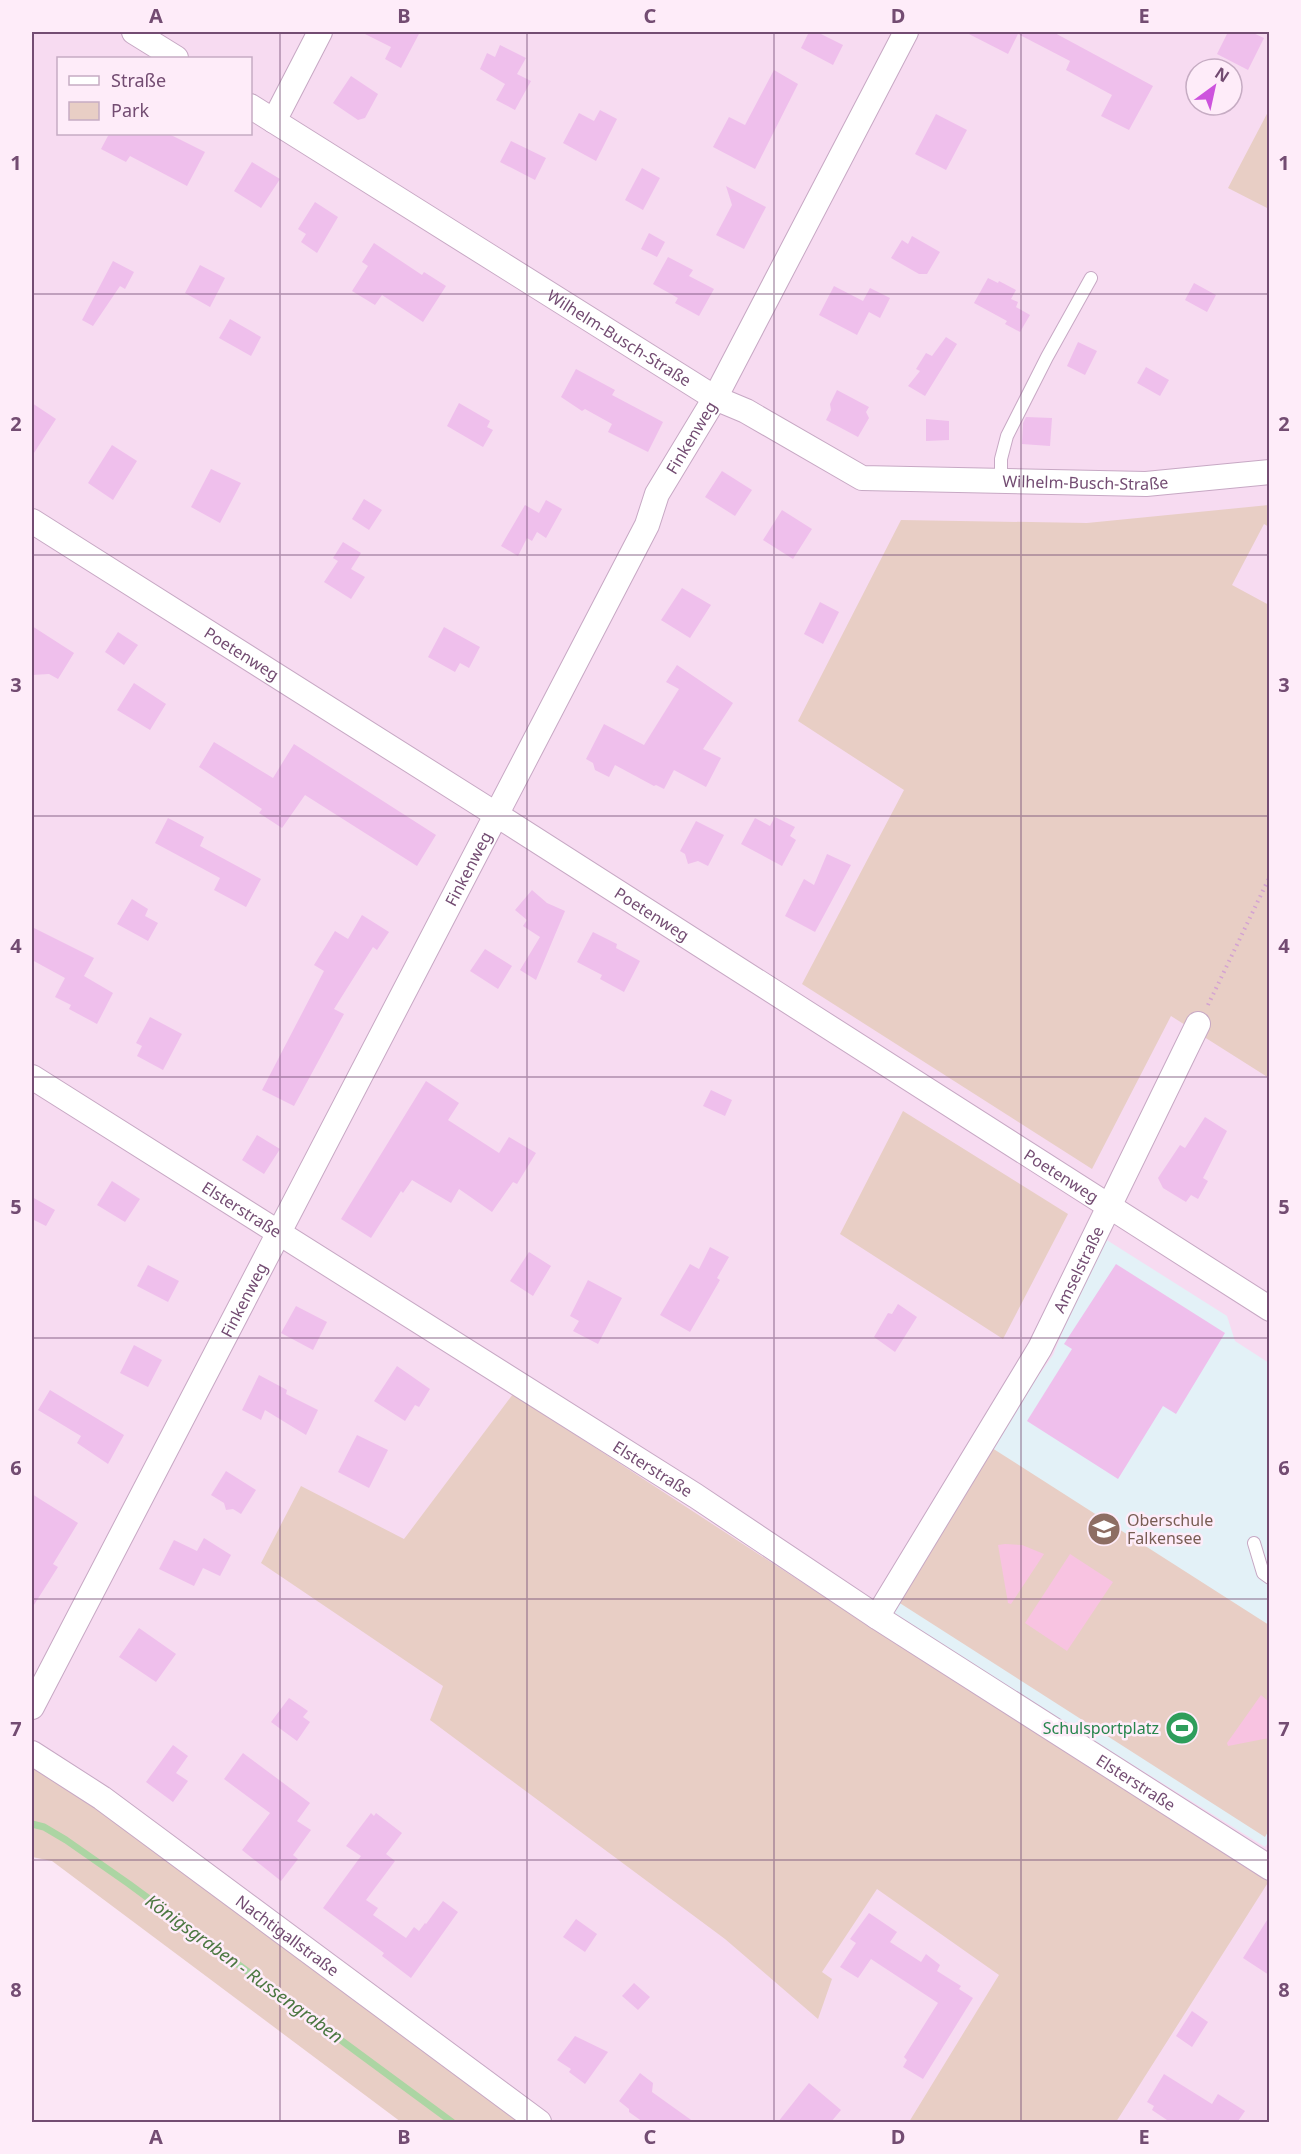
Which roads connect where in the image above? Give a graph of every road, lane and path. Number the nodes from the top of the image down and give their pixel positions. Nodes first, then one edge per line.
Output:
1 (134, 32) edge
2 (320, 32) edge
3 (906, 32) edge
4 (174, 57) edge
5 (252, 107) edge
6 (274, 121) junction
7 (1091, 278) dead end
8 (715, 398) junction
9 (1269, 472) edge
10 (1001, 481) junction
11 (32, 521) edge
12 (497, 815) junction
13 (1269, 876) edge
14 (1198, 1024) joint
15 (32, 1077) edge
16 (1108, 1206) junction
17 (279, 1234) junction
18 (1269, 1309) edge
19 (1254, 1543) dead end
20 (1269, 1578) edge
21 (877, 1617) junction
22 (32, 1707) edge
23 (32, 1753) edge
24 (1269, 1868) edge
25 (538, 2122) edge

1 - 4 street
2 - 6 street
3 - 8 street, Finkenweg
5 - 6 street, Wilhelm-Busch-Straße
6 - 8 street, Wilhelm-Busch-Straße
7 - 10 lane
8 - 10 street, Wilhelm-Busch-Straße
8 - 12 street, Finkenweg
9 - 10 street, Wilhelm-Busch-Straße
11 - 12 street, Poetenweg
12 - 16 street, Poetenweg
12 - 17 street, Finkenweg
13 - 14 path
14 - 16 street, Amselstraße
15 - 17 street, Elsterstraße
16 - 18 street, Poetenweg
16 - 21 street, Amselstraße
17 - 21 street, Elsterstraße
17 - 22 street, Finkenweg
19 - 20 lane
21 - 24 street, Elsterstraße
23 - 25 street, Nachtigallstraße

